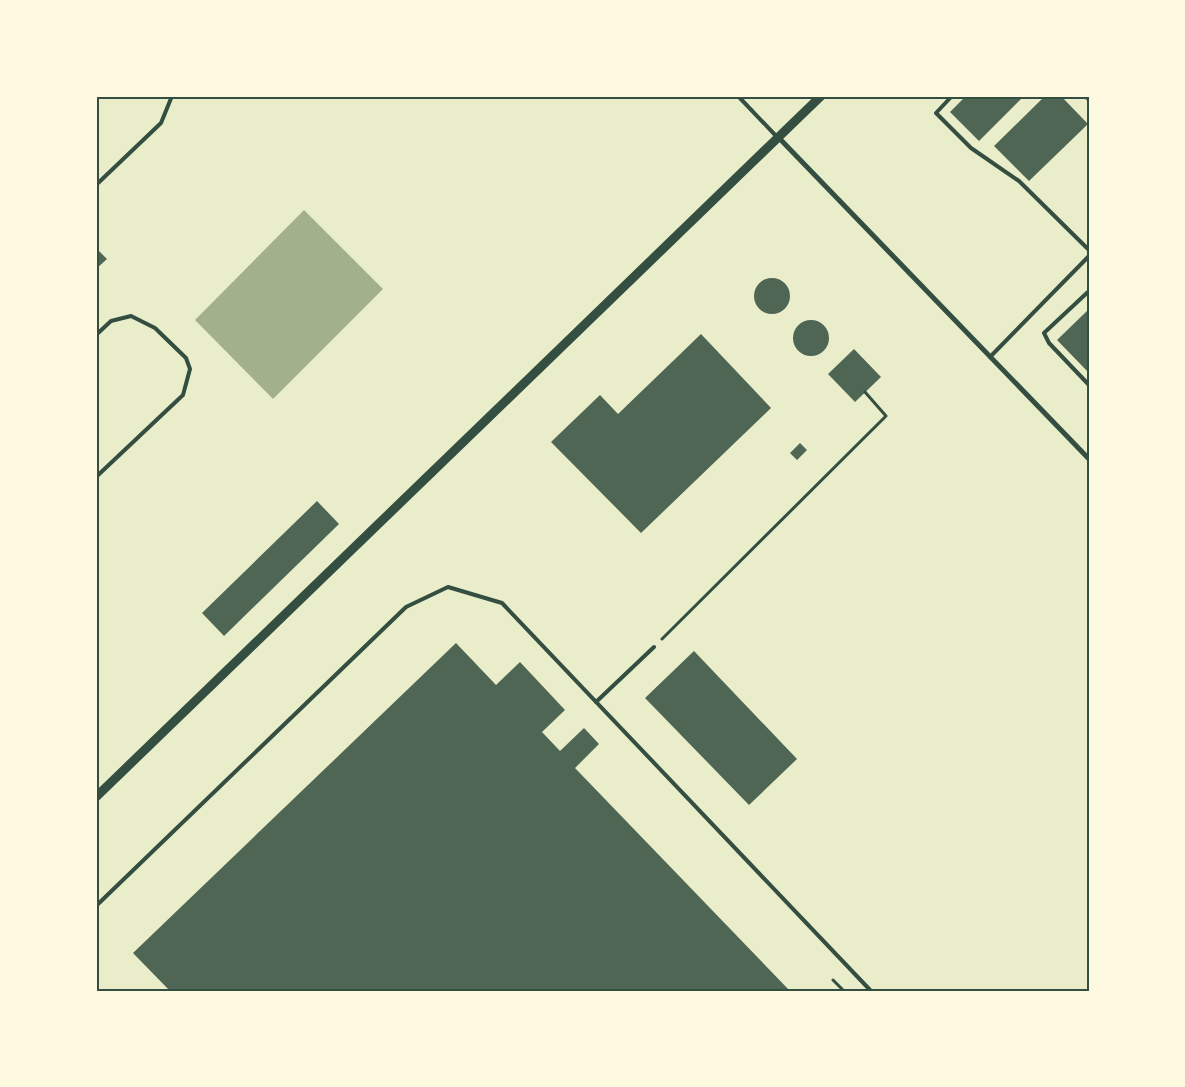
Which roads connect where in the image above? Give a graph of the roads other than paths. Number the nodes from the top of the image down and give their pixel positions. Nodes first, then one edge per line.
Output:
1 (172, 96) edge
2 (738, 96) edge
3 (821, 96) edge
4 (952, 96) edge
5 (1086, 96) edge
6 (1089, 100) edge
7 (778, 138) junction
8 (96, 186) edge
9 (1089, 250) edge
10 (1089, 256) edge
11 (1089, 291) edge
12 (96, 335) edge
13 (990, 357) junction
14 (1089, 385) edge
15 (1089, 459) edge
16 (96, 477) edge
17 (654, 647) road end
18 (596, 702) junction
19 (96, 797) edge
20 (96, 906) edge
21 (871, 991) edge

1 - 8 lane
2 - 7 lane
3 - 7 street
4 - 9 lane
5 - 6 lane
7 - 13 street
7 - 19 street
10 - 13 lane
11 - 14 lane
12 - 16 lane
13 - 15 street
17 - 18 lane
18 - 20 lane
18 - 21 lane

